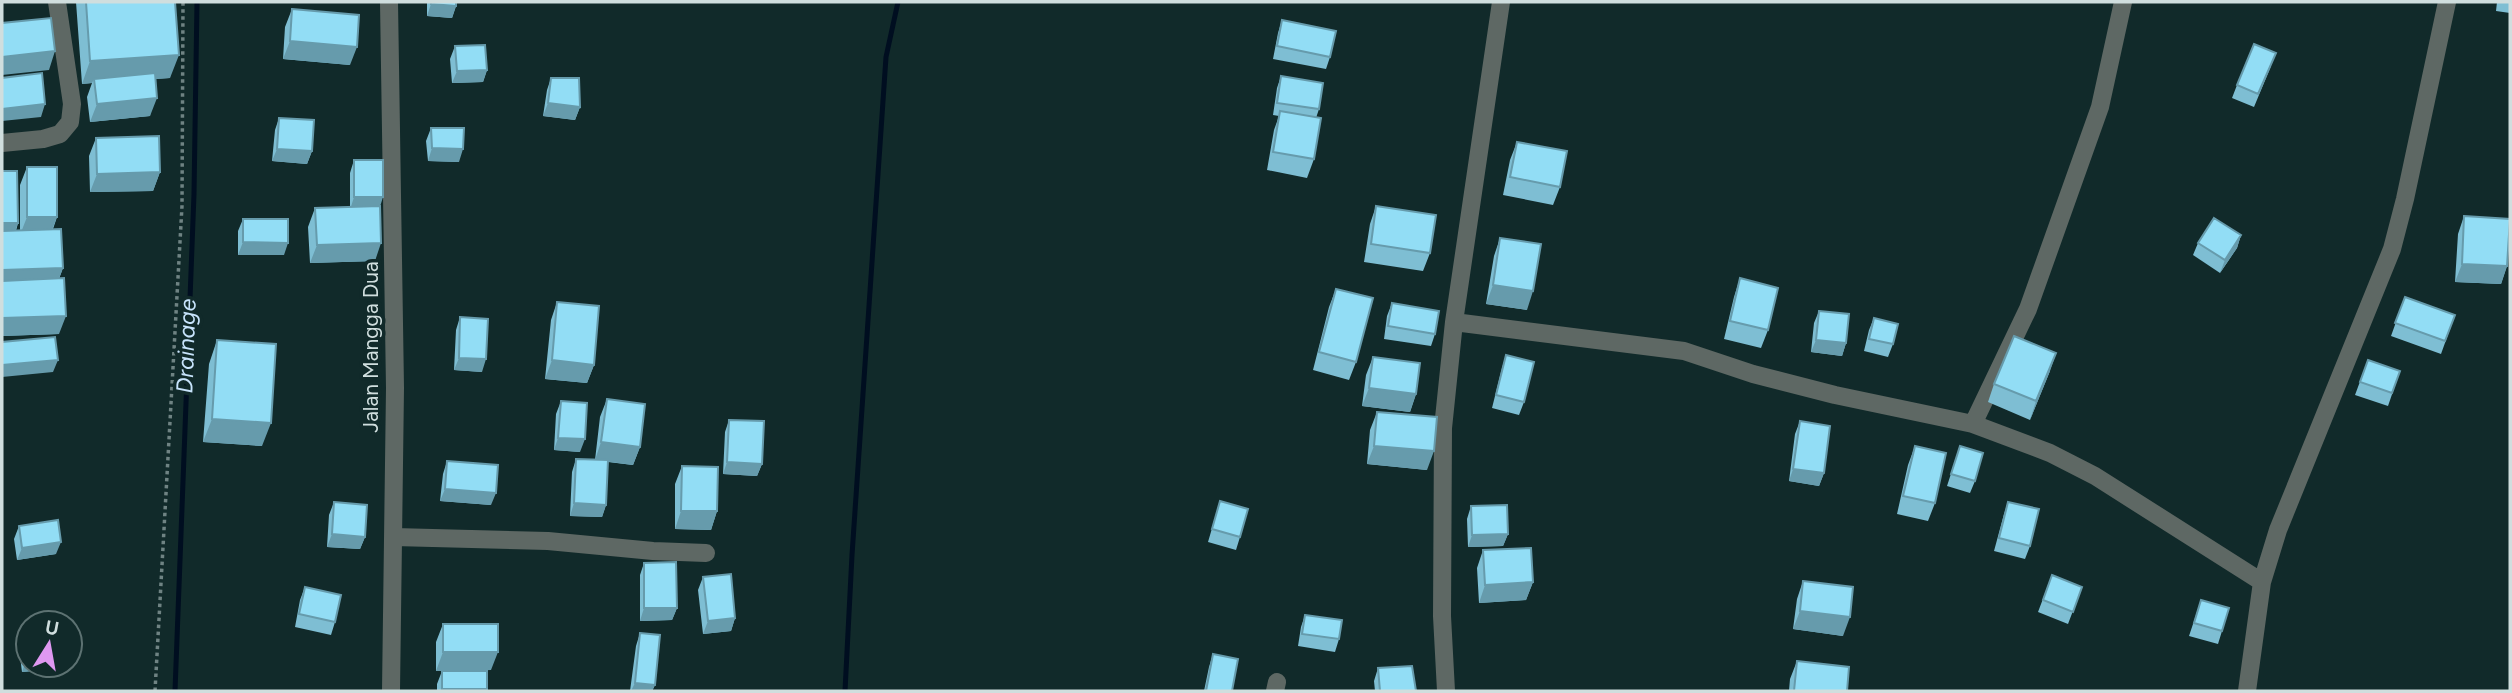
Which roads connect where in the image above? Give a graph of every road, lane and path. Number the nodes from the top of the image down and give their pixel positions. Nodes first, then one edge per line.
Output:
1 (57, 2) edge
2 (183, 2) edge
3 (389, 2) edge
4 (1501, 2) edge
5 (2123, 2) edge
6 (2447, 2) edge
7 (2, 143) edge
8 (1454, 322) junction
9 (1973, 424) junction
10 (394, 537) junction
11 (706, 553) dead end
12 (2262, 582) junction
13 (155, 691) edge
14 (391, 691) edge
15 (1446, 691) edge
16 (2247, 691) edge

1 - 7 street
2 - 13 path
3 - 10 street, Jalan Mangga Dua
4 - 8 street
5 - 9 street
6 - 12 street
8 - 9 street
8 - 15 street
9 - 12 street
10 - 11 street
10 - 14 street, Jalan Mangga Dua
12 - 16 street

